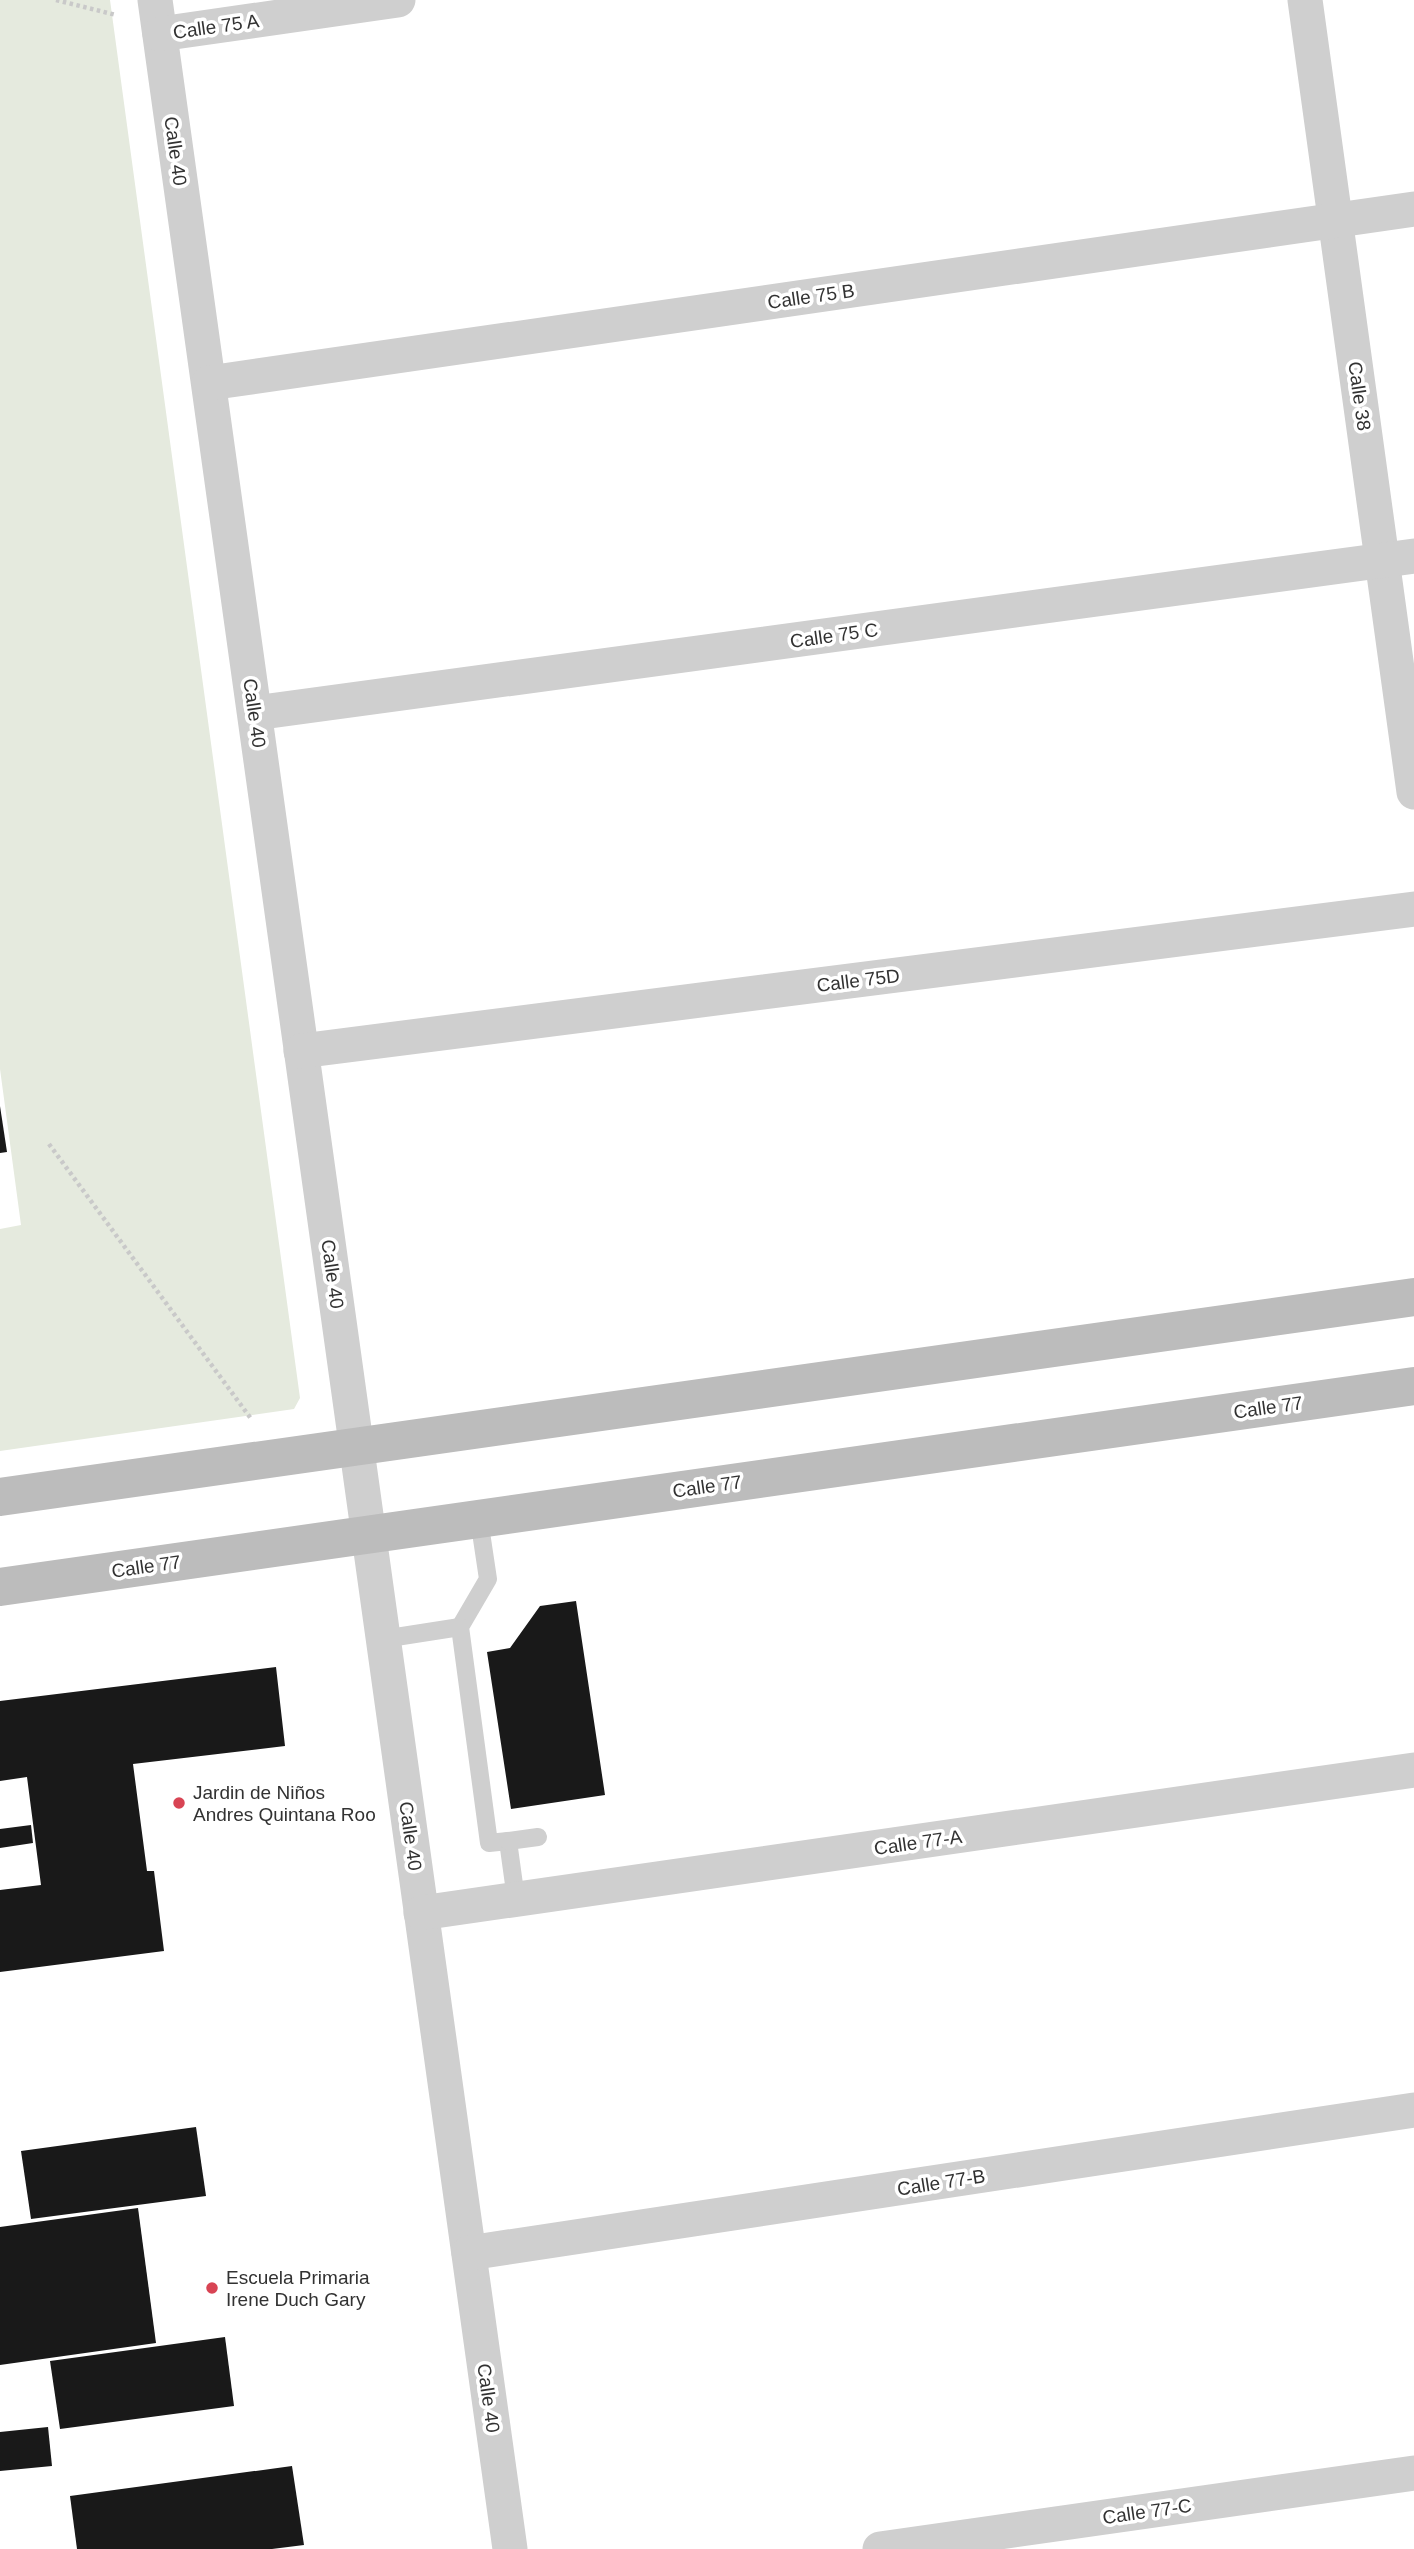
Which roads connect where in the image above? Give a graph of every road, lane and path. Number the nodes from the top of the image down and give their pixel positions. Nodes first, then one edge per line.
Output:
1 (56, 0) edge
2 (398, 0) edge
3 (1305, 0) edge
4 (121, 16) dead end
5 (157, 17) edge
6 (1414, 208) edge
7 (1336, 219) junction
8 (209, 383) junction
9 (1398, 559) edge
10 (255, 713) junction
11 (1414, 792) edge
12 (1414, 909) edge
13 (302, 1051) junction
14 (49, 1144) dead end
15 (1414, 1297) edge
16 (1414, 1386) edge
17 (257, 1427) dead end
18 (357, 1446) junction
19 (0, 1497) edge
20 (480, 1519) junction
21 (369, 1535) junction
22 (0, 1587) edge
23 (460, 1628) junction
24 (383, 1639) junction
25 (1414, 1770) edge
26 (538, 1837) dead end
27 (508, 1841) junction
28 (516, 1899) junction
29 (421, 1913) junction
30 (1414, 2110) edge
31 (469, 2253) junction
32 (1414, 2473) edge
33 (510, 2549) edge
34 (880, 2549) edge

1 - 4 path
2 - 5 street, Calle 75 A
3 - 7 street, Calle 38
5 - 8 street, Calle 40
6 - 7 street, Calle 75 B
7 - 8 street, Calle 75 B
7 - 9 street, Calle 38
8 - 10 street, Calle 40
9 - 10 street, Calle 75 C
9 - 11 street, Calle 38
10 - 13 street, Calle 40
12 - 13 street, Calle 75D
13 - 18 street, Calle 40
14 - 17 path
15 - 18 street
16 - 20 street, Calle 77
18 - 19 street
18 - 21 street, Calle 40
20 - 21 street, Calle 77
20 - 23 lane
21 - 22 street, Calle 77
21 - 24 street, Calle 40
23 - 24 lane
23 - 27 lane
24 - 29 street, Calle 40
25 - 28 street, Calle 77-A
26 - 27 lane
27 - 28 lane
28 - 29 street, Calle 77-A
29 - 31 street, Calle 40
30 - 31 street, Calle 77-B
31 - 33 street, Calle 40
32 - 34 street, Calle 77-C

